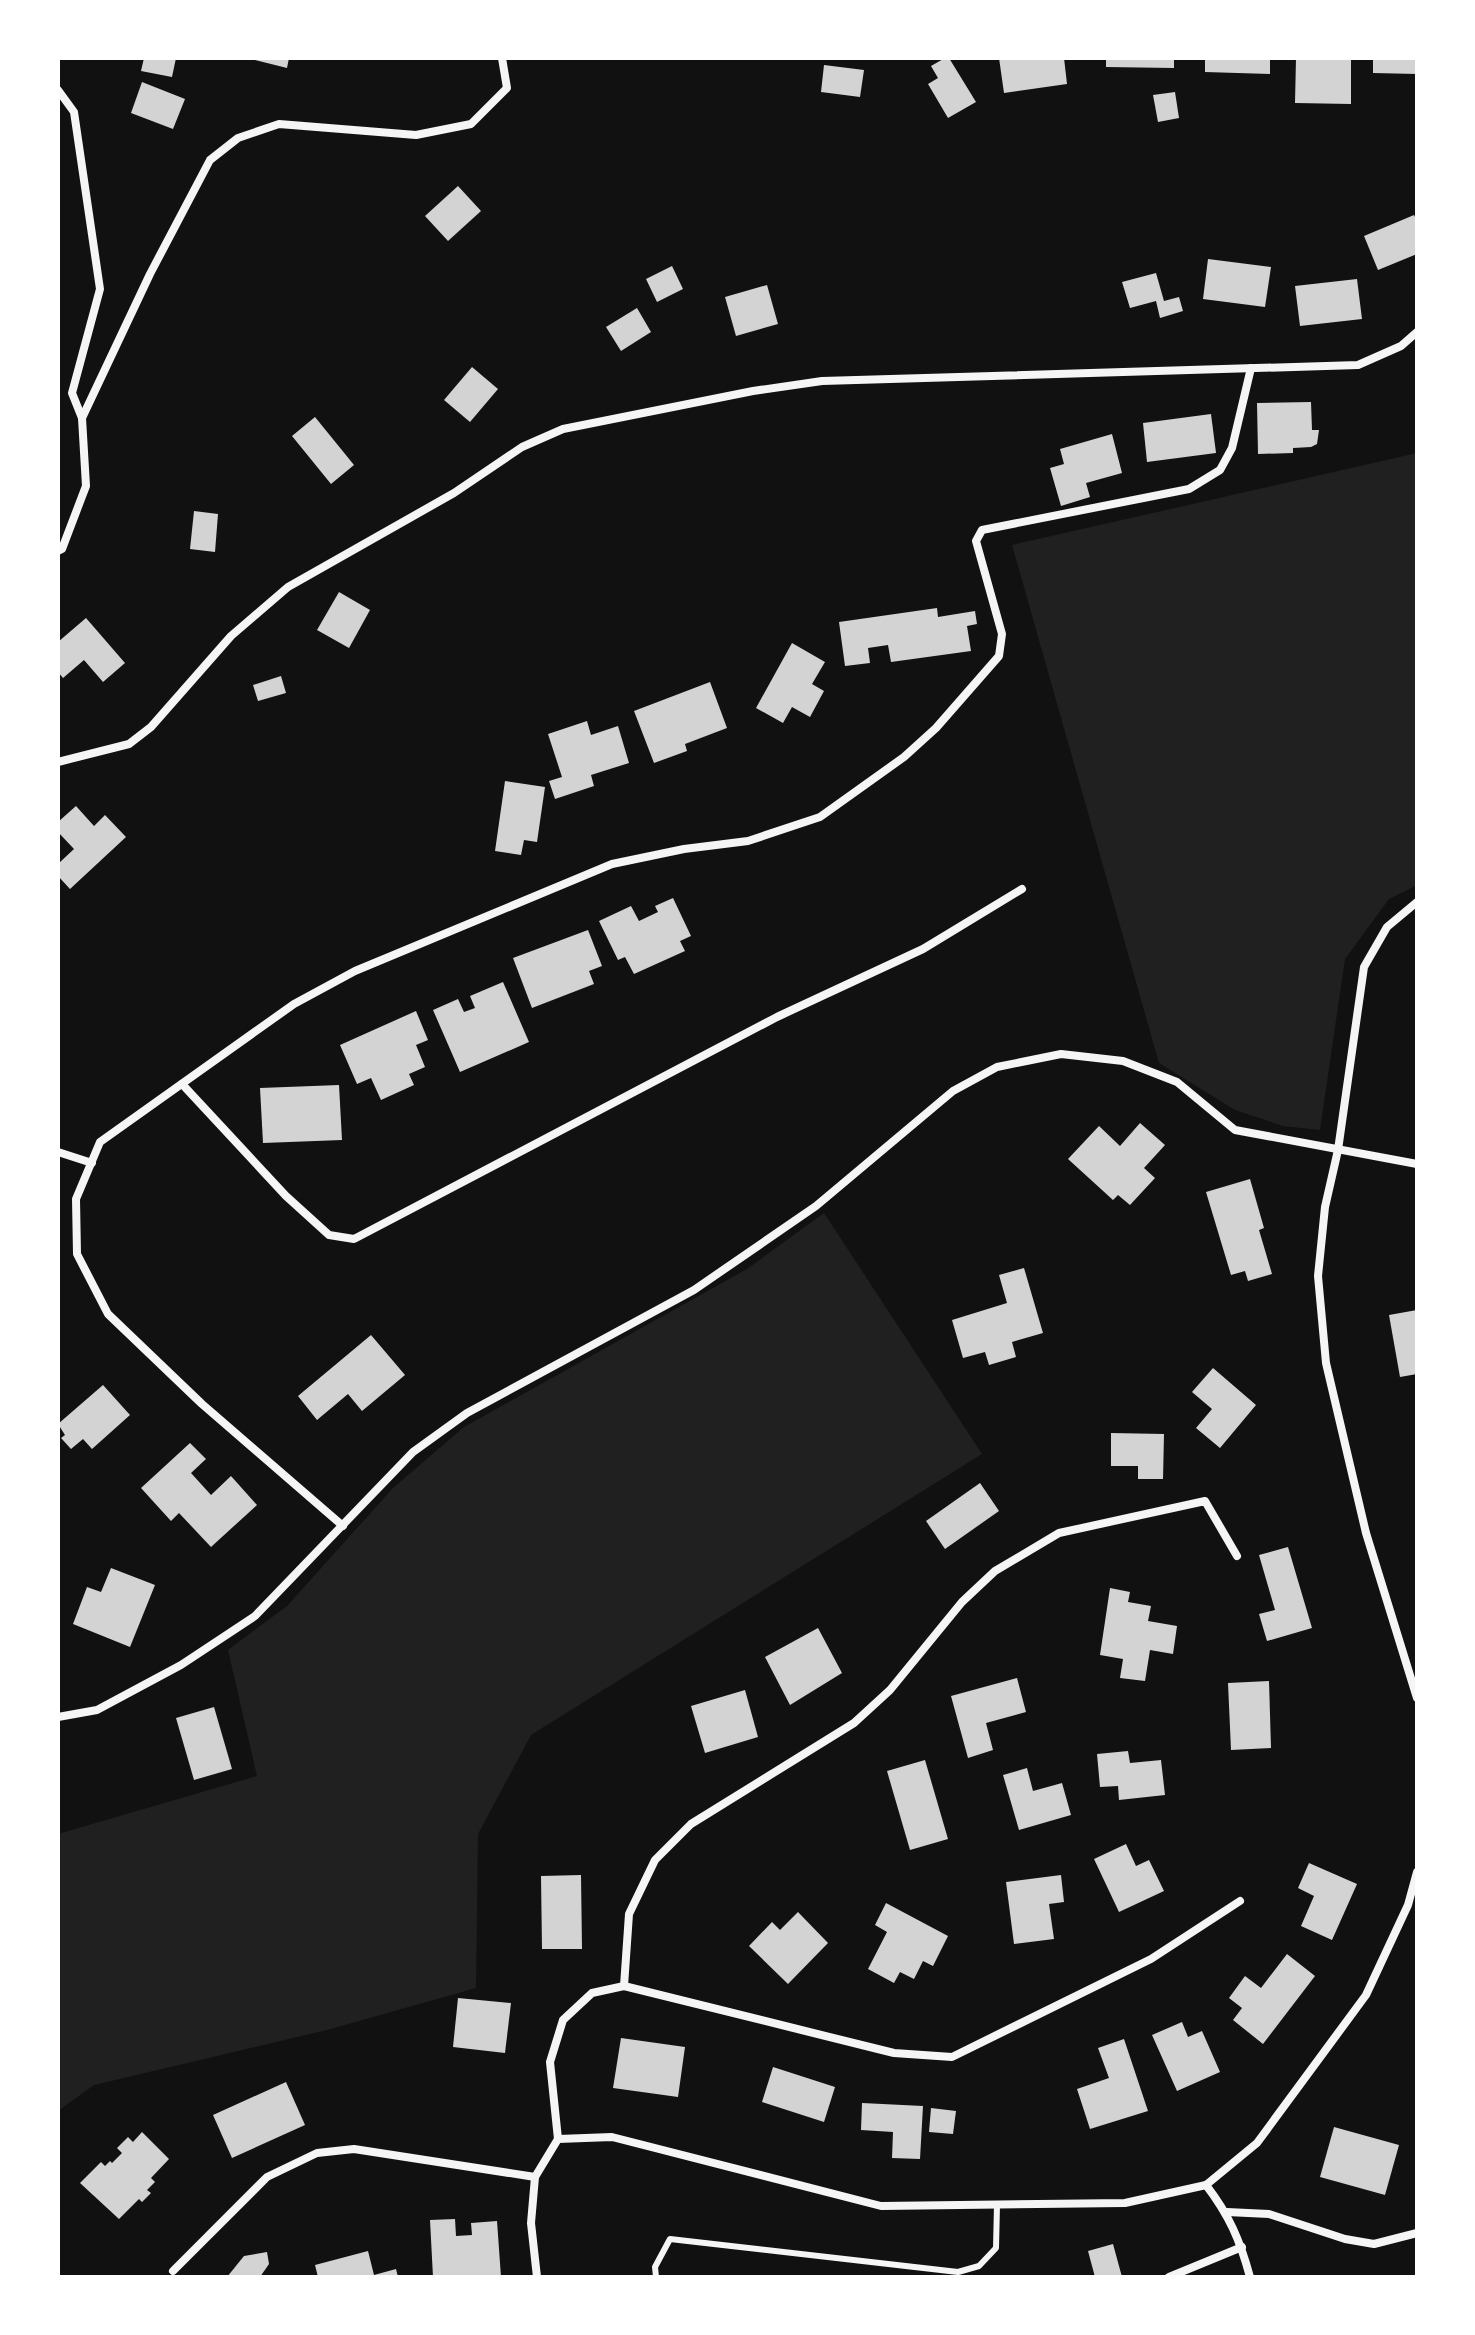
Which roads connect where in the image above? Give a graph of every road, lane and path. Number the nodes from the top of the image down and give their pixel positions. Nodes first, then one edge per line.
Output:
1 (502, 58) edge
2 (58, 90) edge
3 (1417, 332) edge
4 (1251, 368) junction
5 (82, 418) junction
6 (58, 551) edge
7 (58, 762) edge
8 (1022, 889) dead end
9 (1417, 902) edge
10 (182, 1084) junction
11 (1338, 1150) junction
12 (58, 1152) edge
13 (92, 1163) junction
14 (1417, 1164) edge
15 (343, 1526) junction
16 (1237, 1556) dead end
17 (1417, 1698) edge
18 (58, 1717) edge
19 (1417, 1872) edge
20 (1240, 1901) dead end
21 (624, 1986) junction
22 (558, 2139) junction
23 (535, 2177) junction
24 (1206, 2185) junction
25 (997, 2205) junction
26 (1227, 2212) junction
27 (1417, 2233) edge
28 (1242, 2247) junction
29 (173, 2271) dead end
30 (537, 2277) edge
31 (656, 2277) edge
32 (1169, 2277) edge
33 (1250, 2277) edge

1 - 5 street
2 - 5 street
3 - 4 street
4 - 7 street
4 - 10 street
5 - 6 street
8 - 10 street
9 - 11 street
10 - 13 street
11 - 14 street
11 - 15 street
11 - 17 street
12 - 13 street
13 - 15 street
15 - 18 street
16 - 21 street
19 - 24 street
20 - 21 street
21 - 22 street
22 - 23 street
22 - 25 street
23 - 29 street
23 - 30 street
24 - 25 street
24 - 26 street
25 - 31 lane
26 - 27 street
26 - 28 street
28 - 32 street
28 - 33 street

